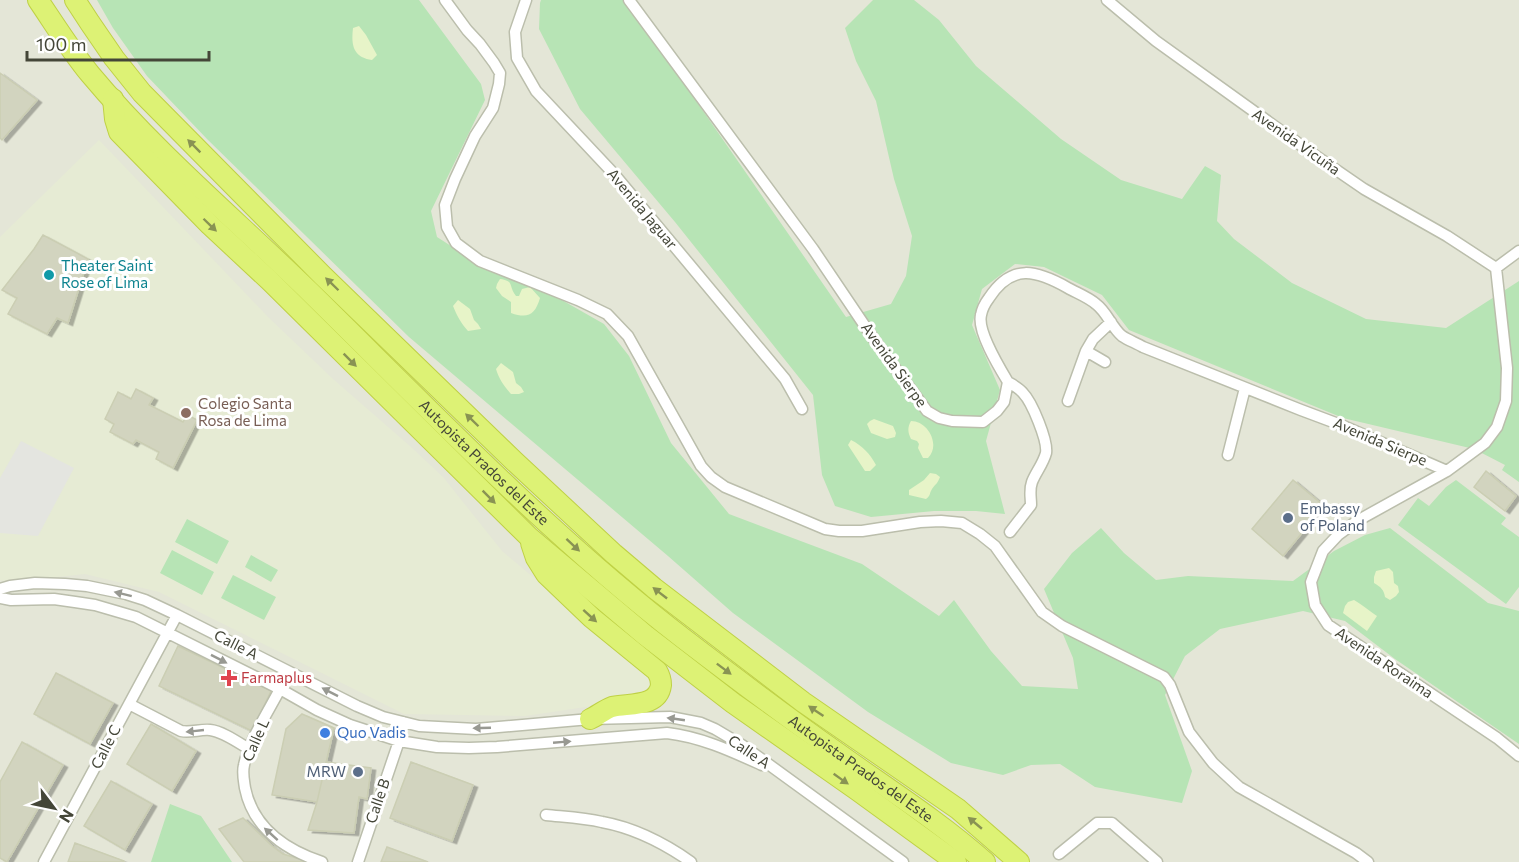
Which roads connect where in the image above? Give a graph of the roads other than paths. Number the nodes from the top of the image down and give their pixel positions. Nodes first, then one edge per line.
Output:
1 (38, 0) edge
2 (75, 0) edge
3 (445, 0) edge
4 (526, 0) edge
5 (629, 0) edge
6 (1107, 0) edge
7 (113, 99) junction
8 (1519, 251) edge
9 (1496, 268) junction
10 (1111, 322) junction
11 (1086, 351) junction
12 (1106, 362) dead end
13 (1008, 382) junction
14 (1245, 388) junction
15 (1068, 401) dead end
16 (802, 409) dead end
17 (1228, 455) dead end
18 (1447, 471) junction
19 (1010, 532) dead end
20 (530, 538) junction
21 (0, 589) edge
22 (0, 598) edge
23 (177, 615) junction
24 (168, 632) junction
25 (280, 689) junction
26 (129, 704) junction
27 (590, 719) junction
28 (403, 722) junction
29 (399, 741) junction
30 (249, 748) junction
31 (1519, 756) edge
32 (782, 774) junction
33 (546, 815) dead end
34 (1059, 854) dead end
35 (45, 862) edge
36 (322, 862) edge
37 (358, 862) edge
38 (691, 862) edge
39 (903, 862) edge
40 (956, 862) edge
41 (985, 862) edge
42 (1019, 862) edge
43 (1157, 862) edge
44 (1368, 862) edge

1 - 7 highway, Autopista Prados del Este
42 -> 2 highway, Autopista Prados del Este
3 - 44 street
4 - 16 street, Avenida Jaguar
5 - 13 street, Avenida Sierpe
6 - 9 street, Avenida Vicuña
7 -> 20 highway
7 -> 41 highway, Autopista Prados del Este
8 - 9 street
9 - 18 street, Avenida Roraima
10 - 11 street
10 - 13 street, Avenida Sierpe
10 - 14 street, Avenida Sierpe
11 - 12 street
11 - 15 street
13 - 19 street
14 - 17 street
14 - 18 street, Avenida Sierpe
18 - 31 street, Avenida Roraima
20 -> 27 highway
20 -> 40 highway
23 -> 21 street, Calle A
22 - 24 street, Calle A
23 - 24 street, Calle C
28 -> 23 street, Calle A
24 -> 25 street, Calle A
24 - 26 street, Calle C
25 - 29 street, Calle A
25 - 30 street, Calle L
30 -> 26 street
26 - 35 street, Calle C
27 -> 28 street, Calle A
32 -> 27 street, Calle A
28 - 29 street, Calle B
29 -> 32 street, Calle A
29 - 37 street, Calle B
36 -> 30 street, Calle L
32 - 39 street
33 - 38 street
34 - 43 street

